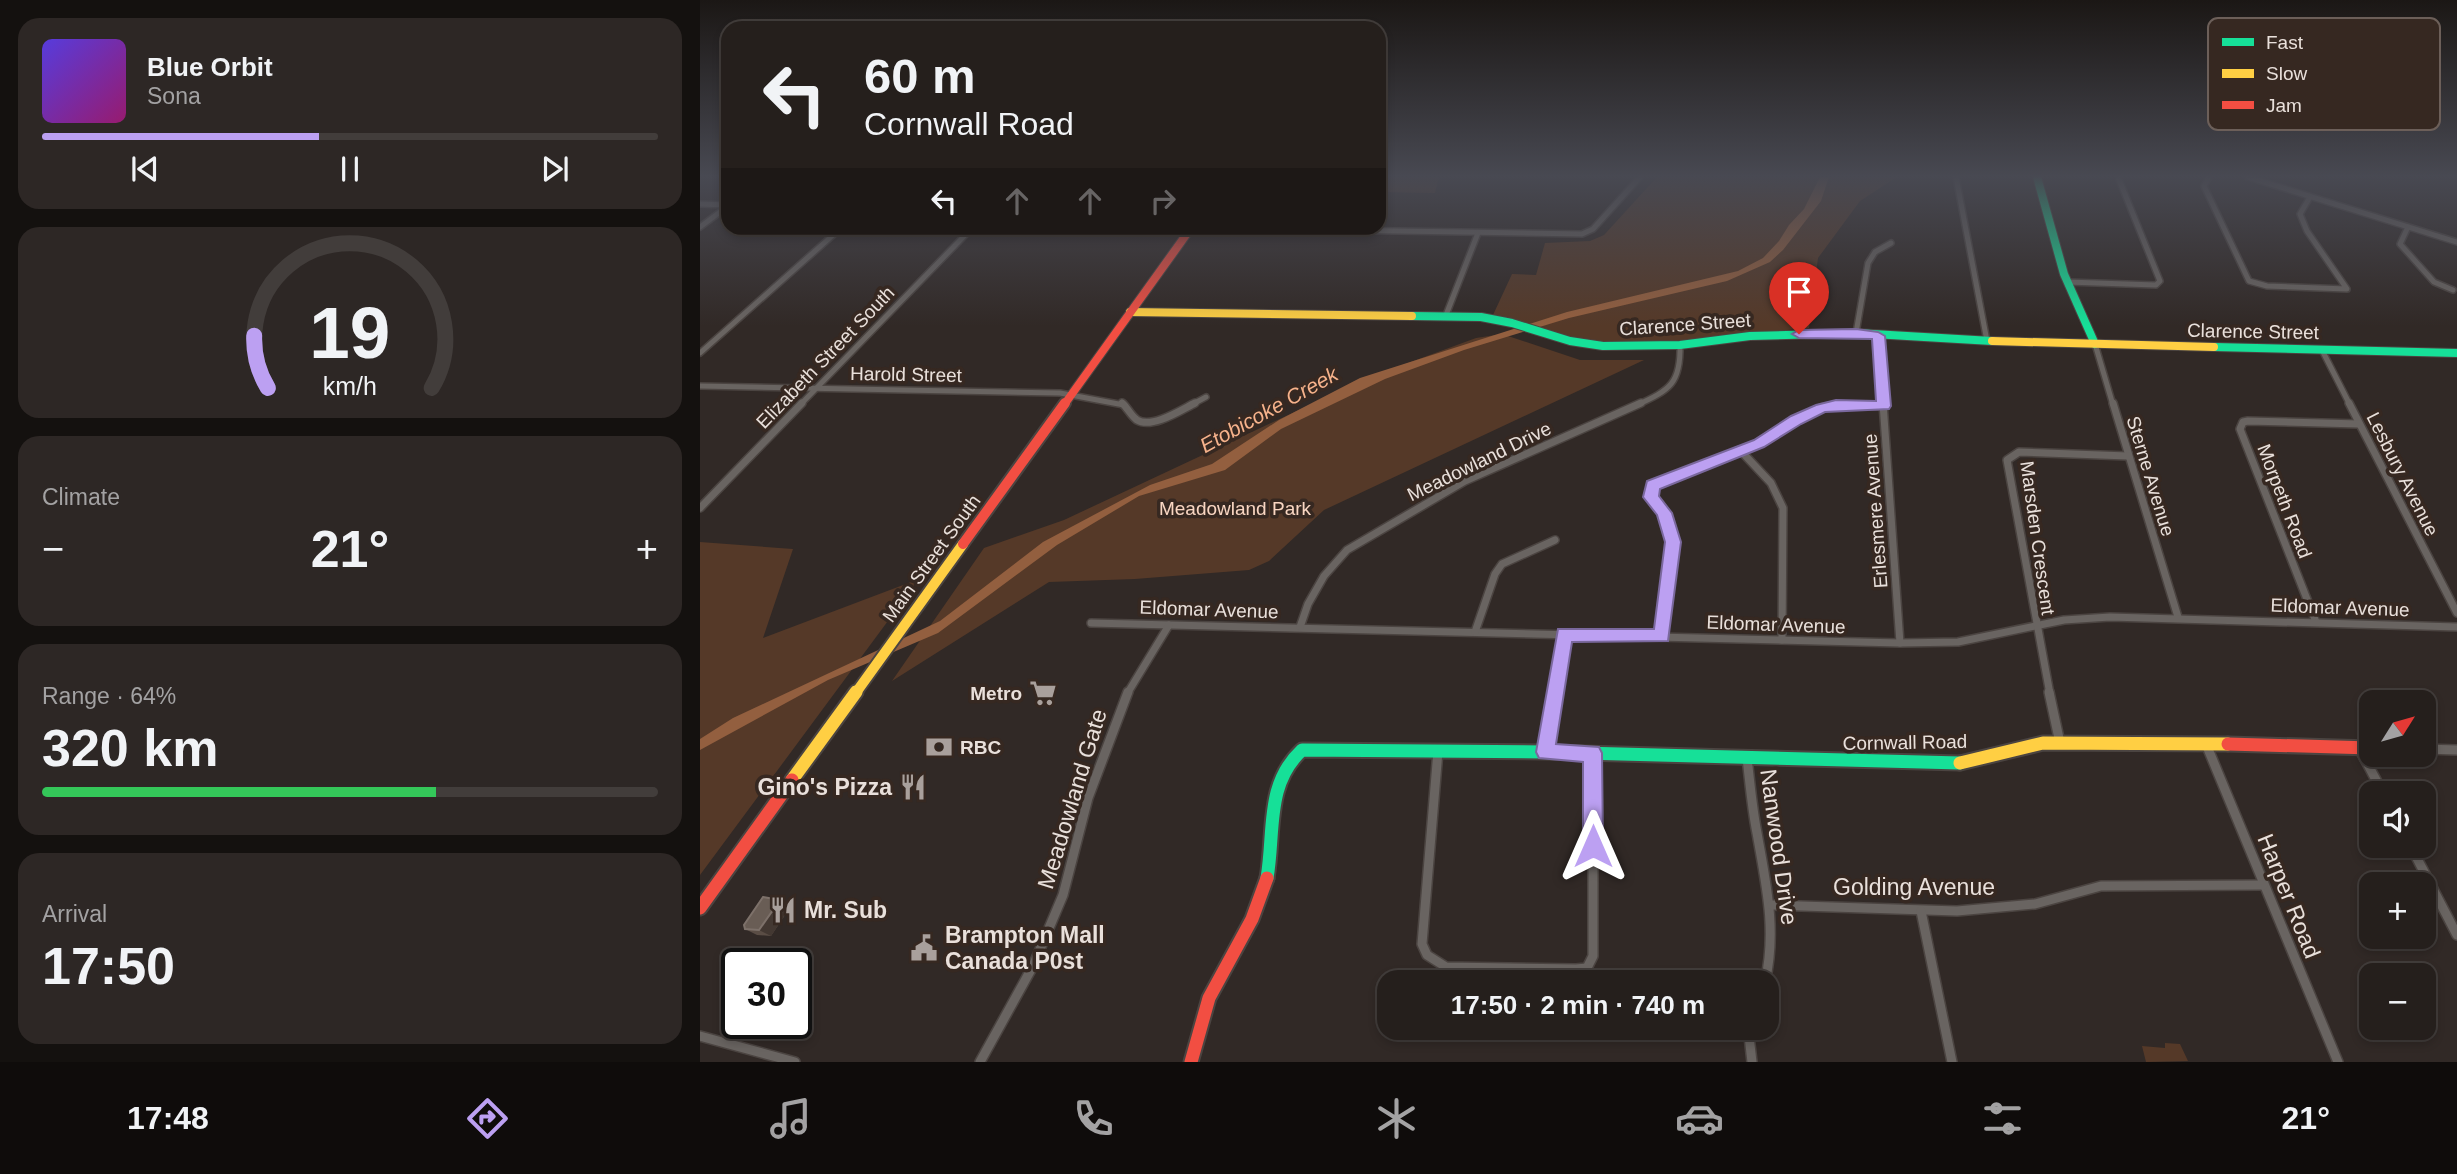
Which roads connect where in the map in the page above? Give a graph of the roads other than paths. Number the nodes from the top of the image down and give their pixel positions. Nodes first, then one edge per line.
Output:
1 (1595, 227) edge
2 (1965, 227) edge
3 (2051, 227) edge
4 (2138, 227) edge
5 (2223, 227) edge
6 (2305, 227) edge
7 (2408, 227) joint
8 (1386, 231) edge
9 (1478, 233) junction
10 (834, 235) edge
11 (965, 235) edge
12 (1186, 235) edge
13 (2457, 242) edge
14 (1891, 243) dead end
15 (2067, 282) junction
16 (2453, 290) dead end
17 (1130, 313) junction
18 (1446, 315) junction
19 (1856, 333) junction
20 (1878, 336) junction
21 (1987, 341) junction
22 (2095, 344) junction
23 (1680, 345) junction
24 (2322, 350) junction
25 (700, 353) edge
26 (2457, 354) edge
27 (700, 386) edge
28 (817, 389) junction
29 (1069, 394) junction
30 (1206, 397) dead end
31 (1884, 406) junction
32 (2359, 424) junction
33 (1740, 450) junction
34 (2128, 456) junction
35 (700, 508) edge
36 (1555, 540) dead end
37 (2457, 612) edge
38 (2178, 617) junction
39 (2316, 622) junction
40 (1091, 623) dead end
41 (1169, 625) junction
42 (2035, 625) junction
43 (1300, 627) junction
44 (2457, 627) edge
45 (1475, 632) junction
46 (1564, 634) junction
47 (1661, 636) junction
48 (1782, 640) junction
49 (1900, 643) junction
50 (2060, 743) junction
51 (2206, 744) junction
52 (2359, 747) edge
53 (2436, 749) edge
54 (2457, 750) edge
55 (1438, 751) junction
56 (1545, 752) junction
57 (1592, 753) junction
58 (1747, 758) junction
59 (2417, 858) edge
60 (2263, 885) junction
61 (1772, 905) junction
62 (700, 908) edge
63 (1920, 911) junction
64 (2457, 935) edge
65 (1769, 970) edge
66 (700, 1036) edge
67 (1749, 1040) edge
68 (795, 1062) edge
69 (980, 1062) edge
70 (1191, 1062) edge
71 (1752, 1062) edge
72 (1952, 1062) edge
73 (2338, 1062) edge

1 - 9 street
2 - 21 street
3 - 15 street
4 - 15 street
5 - 6 street
7 - 13 street
7 - 16 street
8 - 9 street
9 - 18 street
10 - 25 street
11 - 28 street, Elizabeth Street South
12 - 17 street, Main Street South
14 - 19 street
15 - 22 street
17 - 18 street, Clarence Street
17 - 29 street, Main Street South
18 - 23 street, Clarence Street
19 - 20 street, Clarence Street
19 - 23 street, Clarence Street
20 - 21 street, Clarence Street
20 - 31 street, Erlesmere Avenue
21 - 22 street, Clarence Street
22 - 24 street, Clarence Street
22 - 34 street, Sterne Avenue
23 - 43 street, Meadowland Drive
24 - 26 street, Clarence Street
24 - 32 street, Lesbury Avenue
27 - 28 street, Harold Street
28 - 29 street, Harold Street
28 - 35 street, Elizabeth Street South
29 - 30 street, Harold Street
29 - 62 street, Main Street South
31 - 33 street
31 - 49 street, Erlesmere Avenue
32 - 37 street, Lesbury Avenue
32 - 39 street, Morpeth Road
33 - 47 street
33 - 48 street
34 - 38 street, Sterne Avenue
34 - 42 street, Marsden Crescent
36 - 45 street
38 - 39 street, Eldomar Avenue
38 - 42 street, Eldomar Avenue
39 - 44 street, Eldomar Avenue
40 - 41 street, Eldomar Avenue
41 - 43 street, Eldomar Avenue
41 - 69 street, Meadowland Gate
42 - 49 street, Eldomar Avenue
42 - 50 street, Marsden Crescent
43 - 45 street, Eldomar Avenue
45 - 46 street, Eldomar Avenue
46 - 47 street, Eldomar Avenue
46 - 56 street
47 - 48 street, Eldomar Avenue
48 - 49 street, Eldomar Avenue
50 - 51 street, Cornwall Road
50 - 58 street, Cornwall Road
51 - 52 street, Cornwall Road
51 - 60 street, Harper Road
53 - 54 street
55 - 56 street, Cornwall Road
55 - 57 street
55 - 70 street, Cornwall Road
56 - 57 street, Cornwall Road
57 - 58 street, Cornwall Road
58 - 61 street, Nanwood Drive
59 - 64 street
60 - 63 street, Golding Avenue
60 - 73 street, Harper Road
61 - 63 street, Golding Avenue
61 - 65 street, Nanwood Drive
63 - 72 street
66 - 68 street
67 - 71 street

